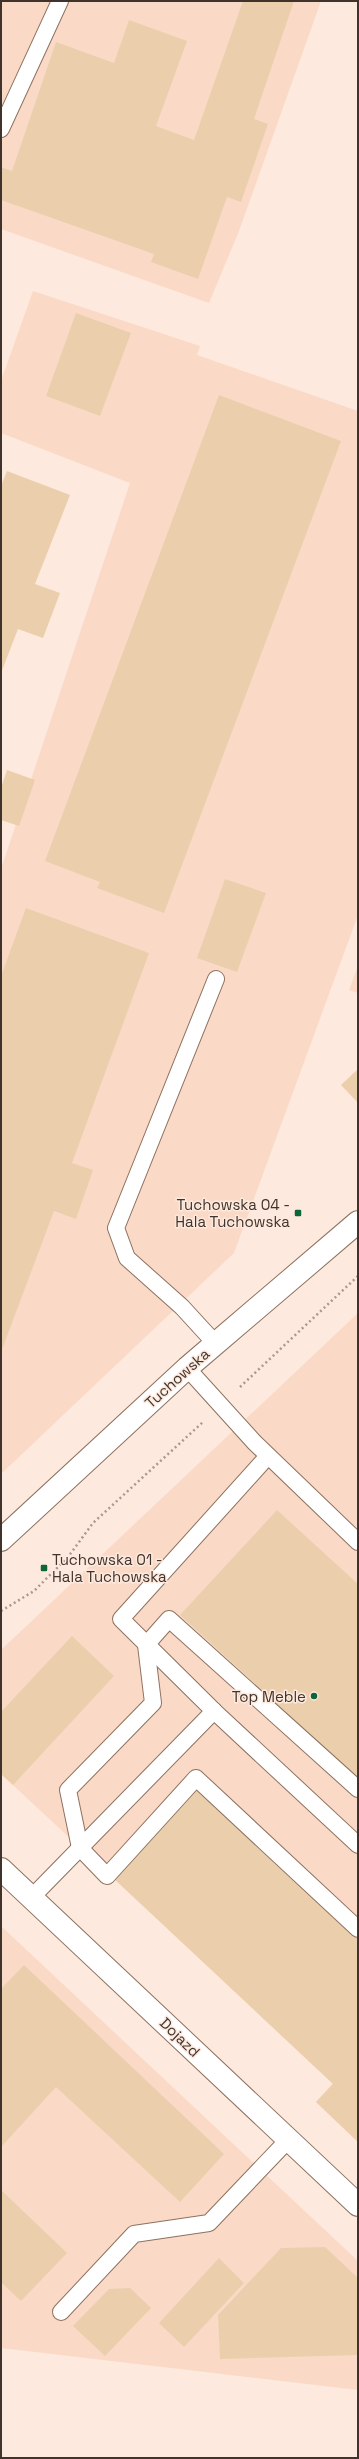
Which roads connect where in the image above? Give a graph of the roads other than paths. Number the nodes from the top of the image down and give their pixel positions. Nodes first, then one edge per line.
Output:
1 (60, 1) edge
2 (1, 128) edge
3 (216, 979) dead end
4 (358, 1222) edge
5 (215, 1343) junction
6 (187, 1368) junction
7 (268, 1456) junction
8 (1, 1540) edge
9 (358, 1542) edge
10 (146, 1645) junction
11 (214, 1711) junction
12 (358, 1789) edge
13 (358, 1844) edge
14 (80, 1848) junction
15 (1, 1869) edge
16 (33, 1896) junction
17 (358, 1930) edge
18 (288, 2140) junction
19 (358, 2205) edge
20 (61, 2312) dead end

1 - 2 lane
3 - 5 lane
4 - 5 street, Tuchowska
5 - 6 street, Tuchowska
6 - 7 lane
6 - 8 street, Tuchowska
7 - 9 lane
7 - 10 lane
10 - 11 lane
10 - 12 lane
10 - 14 lane
11 - 13 lane
11 - 14 lane
14 - 16 lane
14 - 17 lane
15 - 16 street, Dojazd
16 - 18 street, Dojazd
18 - 19 street, Dojazd
18 - 20 lane

